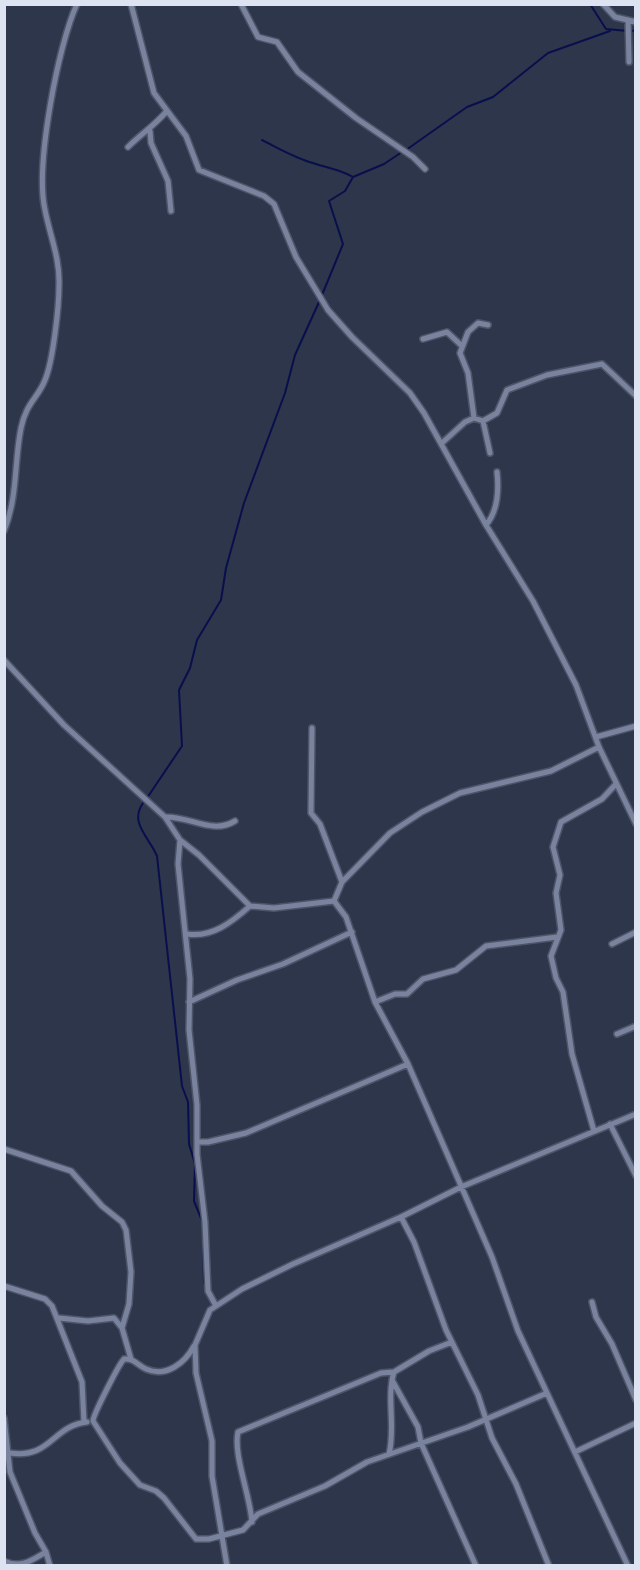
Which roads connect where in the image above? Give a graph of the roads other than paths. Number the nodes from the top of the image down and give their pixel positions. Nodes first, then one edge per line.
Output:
1 (77, 4) edge
2 (131, 4) edge
3 (241, 4) edge
4 (603, 4) edge
5 (628, 20) junction
6 (636, 22) edge
7 (629, 62) dead end
8 (166, 112) junction
9 (150, 131) junction
10 (128, 147) dead end
11 (425, 169) dead end
12 (171, 211) dead end
13 (488, 325) dead end
14 (423, 339) dead end
15 (462, 346) junction
16 (636, 396) edge
17 (474, 417) junction
18 (483, 421) junction
19 (441, 443) junction
20 (490, 453) dead end
21 (496, 472) dead end
22 (486, 525) junction
23 (4, 531) edge
24 (4, 660) edge
25 (636, 726) edge
26 (312, 728) dead end
27 (596, 737) junction
28 (599, 747) junction
29 (616, 784) junction
30 (165, 817) junction
31 (235, 821) dead end
32 (636, 824) edge
33 (180, 840) junction
34 (342, 882) junction
35 (334, 900) junction
36 (250, 906) junction
37 (352, 932) junction
38 (636, 932) edge
39 (187, 934) junction
40 (557, 937) junction
41 (612, 944) dead end
42 (189, 1002) junction
43 (375, 1002) junction
44 (636, 1026) edge
45 (617, 1034) dead end
46 (408, 1064) junction
47 (636, 1114) edge
48 (610, 1124) junction
49 (594, 1131) junction
50 (197, 1142) junction
51 (4, 1149) edge
52 (636, 1176) edge
53 (461, 1186) junction
54 (401, 1217) junction
55 (4, 1286) edge
56 (592, 1302) dead end
57 (216, 1306) junction
58 (59, 1318) junction
59 (122, 1328) junction
60 (452, 1342) junction
61 (195, 1345) junction
62 (131, 1359) junction
63 (394, 1372) junction
64 (392, 1380) junction
65 (547, 1393) junction
66 (636, 1400) edge
67 (4, 1418) edge
68 (485, 1418) junction
69 (93, 1421) junction
70 (84, 1422) junction
71 (636, 1423) edge
72 (421, 1443) junction
73 (575, 1452) junction
74 (10, 1454) junction
75 (389, 1454) junction
76 (252, 1522) junction
77 (222, 1535) junction
78 (46, 1552) junction
79 (4, 1561) edge
80 (50, 1566) edge
81 (227, 1566) edge
82 (476, 1566) edge
83 (549, 1566) edge
84 (628, 1566) edge

1 - 23 street
2 - 8 street
3 - 11 street
4 - 5 street
5 - 6 street
5 - 7 street
8 - 9 street
8 - 19 street
9 - 10 street
9 - 12 street
13 - 15 street
14 - 15 street
15 - 17 street
16 - 18 street
17 - 18 street
17 - 19 street
18 - 20 street
19 - 22 street
21 - 22 street
22 - 27 street
24 - 30 street
25 - 27 street
26 - 34 street
27 - 28 street
28 - 29 street
28 - 34 street
29 - 32 street
29 - 40 street
30 - 31 street
30 - 33 street
33 - 36 street
33 - 39 street
34 - 35 street
35 - 36 street
35 - 37 street
36 - 39 street
37 - 42 street
37 - 43 street
38 - 41 street
39 - 42 street
40 - 43 street
40 - 49 street
42 - 50 street
43 - 46 street
44 - 45 street
46 - 50 street
46 - 53 street
47 - 48 street
48 - 49 street
48 - 52 street
49 - 53 street
50 - 57 street
51 - 59 street
53 - 54 street
53 - 65 street
54 - 57 street
54 - 60 street
55 - 58 street
56 - 66 street
57 - 61 street
58 - 59 street
58 - 70 street
59 - 62 street
60 - 63 street
60 - 68 street
61 - 62 street
61 - 77 street
62 - 69 street
63 - 64 street
63 - 76 street
64 - 72 street
64 - 75 street
65 - 68 street
65 - 73 street
67 - 74 street
68 - 72 street
68 - 83 street
69 - 70 street
69 - 77 street
70 - 74 street
71 - 73 street
72 - 75 street
72 - 82 street
73 - 84 street
74 - 78 street
75 - 76 street
76 - 77 street
77 - 81 street
78 - 79 street
78 - 80 street

